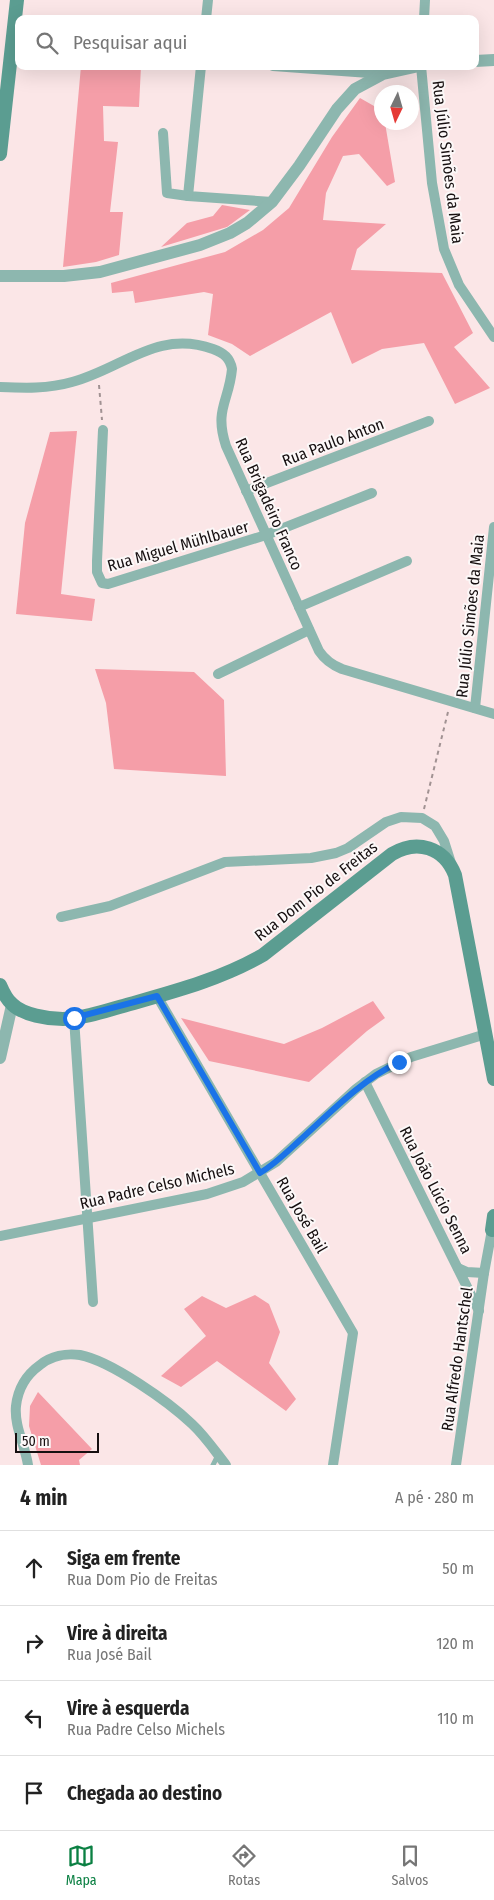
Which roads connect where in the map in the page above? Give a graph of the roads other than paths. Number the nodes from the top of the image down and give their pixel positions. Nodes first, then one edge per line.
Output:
1 (17, 0) edge
2 (208, 0) edge
3 (425, 0) edge
4 (206, 15) edge
5 (424, 15) edge
6 (494, 60) edge
7 (479, 61) edge
8 (201, 70) edge
9 (328, 70) edge
10 (402, 70) edge
11 (420, 70) edge
12 (383, 74) junction
13 (4, 77) edge
14 (163, 134) dead end
15 (0, 154) edge
16 (188, 196) junction
17 (272, 202) junction
18 (0, 276) edge
19 (494, 337) edge
20 (0, 387) edge
21 (430, 421) dead end
22 (103, 430) road end
23 (246, 491) junction
24 (372, 493) dead end
25 (494, 527) edge
26 (266, 535) junction
27 (408, 561) dead end
28 (491, 587) edge
29 (299, 607) junction
30 (309, 630) junction
31 (218, 674) dead end
32 (475, 708) junction
33 (494, 714) edge
34 (451, 864) junction
35 (61, 917) dead end
36 (1, 990) edge
37 (157, 996) junction
38 (12, 1005) junction
39 (74, 1018) junction
40 (4, 1026) edge
41 (486, 1034) junction
42 (0, 1058) edge
43 (494, 1079) edge
44 (365, 1082) junction
45 (260, 1173) junction
46 (86, 1218) junction
47 (493, 1225) edge
48 (0, 1236) edge
49 (458, 1268) junction
50 (484, 1272) junction
51 (93, 1302) dead end
52 (479, 1311) junction
53 (218, 1455) junction
54 (28, 1465) edge
55 (213, 1465) edge
56 (226, 1465) edge
57 (333, 1465) edge
58 (456, 1465) edge

1 - 13 main road
2 - 4 street
3 - 5 street
6 - 7 street
8 - 16 street
9 - 12 street
10 - 12 street
11 - 19 street, Rua Júlio Simões da Maia
12 - 17 street
13 - 15 main road
14 - 16 street
16 - 17 street
17 - 18 street
20 - 23 street, Rua Brigadeiro Franco
21 - 23 street, Rua Paulo Anton
22 - 26 street, Rua Miguel Mühlbauer
23 - 26 street, Rua Brigadeiro Franco
24 - 26 street
25 - 28 street, Rua Júlio Simões da Maia
26 - 29 street, Rua Brigadeiro Franco
27 - 29 street
28 - 32 street, Rua Júlio Simões da Maia
29 - 30 street, Rua Brigadeiro Franco
30 - 31 street
30 - 32 street, Rua Brigadeiro Franco
32 - 33 street, Rua Brigadeiro Franco
34 - 35 street
34 - 37 main road, Rua Dom Pio de Freitas
34 - 41 main road
36 - 38 main road
37 - 39 main road, Rua Dom Pio de Freitas
37 - 45 street, Rua José Bail
38 - 39 main road, Rua Dom Pio de Freitas
38 - 40 street
39 - 46 street
40 - 42 street
41 - 43 main road
41 - 44 street, Rua Padre Celso Michels
44 - 45 street, Rua Padre Celso Michels
44 - 49 street, Rua João Lúcio Senna
45 - 46 street, Rua Padre Celso Michels
45 - 57 street, Rua José Bail
46 - 48 street, Rua Padre Celso Michels
46 - 51 street
47 - 50 street, Rua Alfredo Hantschel
49 - 50 street
49 - 52 street, Rua João Lúcio Senna
50 - 52 street, Rua Alfredo Hantschel
52 - 58 street, Rua Alfredo Hantschel
53 - 54 street
53 - 55 lane
53 - 56 street

